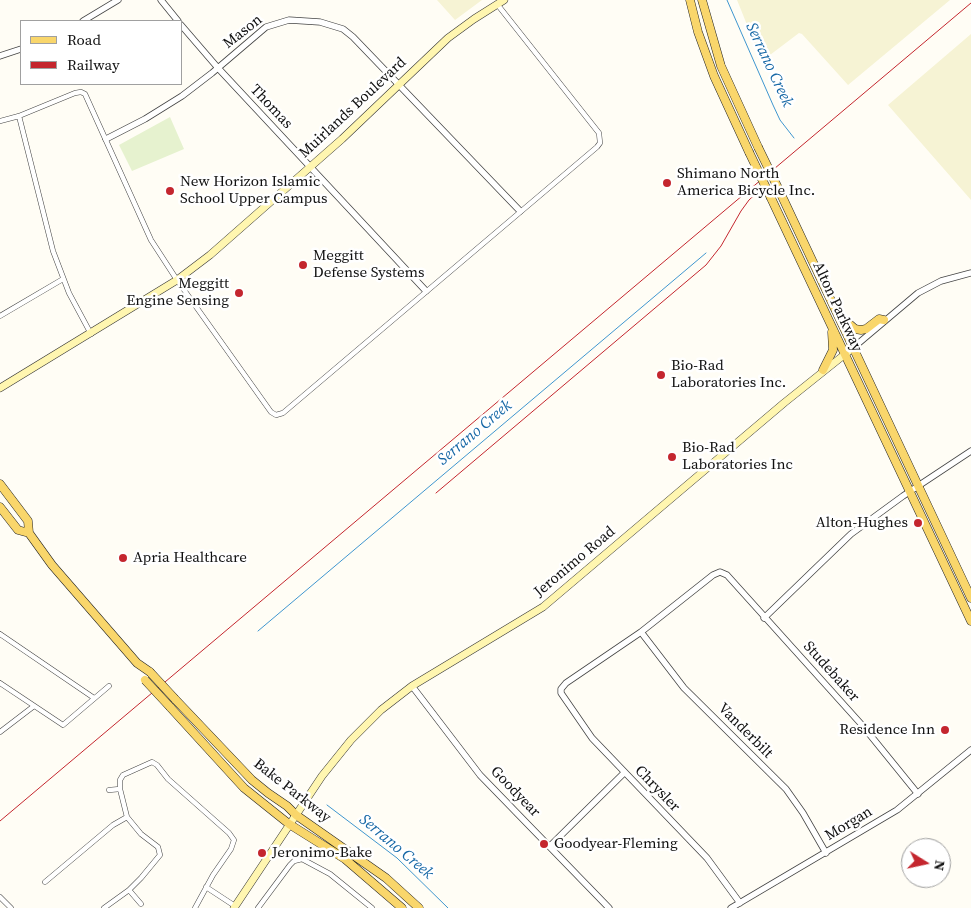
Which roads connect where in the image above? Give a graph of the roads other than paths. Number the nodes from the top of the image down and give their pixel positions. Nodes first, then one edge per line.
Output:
1 (118, 0) edge
2 (160, 0) edge
3 (690, 0) edge
4 (702, 0) edge
5 (501, 2) edge
6 (85, 20) edge
7 (177, 20) edge
8 (182, 26) edge
9 (20, 49) edge
10 (0, 56) edge
11 (218, 68) junction
12 (399, 84) junction
13 (19, 116) junction
14 (0, 121) edge
15 (106, 139) junction
16 (310, 168) junction
17 (520, 211) junction
18 (971, 273) edge
19 (63, 279) junction
20 (177, 280) junction
21 (426, 291) junction
22 (0, 316) edge
23 (884, 320) junction
24 (842, 322) junction
25 (832, 328) junction
26 (91, 334) junction
27 (854, 347) junction
28 (844, 354) junction
29 (823, 370) junction
30 (0, 388) edge
31 (971, 451) edge
32 (0, 484) edge
33 (918, 486) junction
34 (910, 491) junction
35 (0, 507) edge
36 (29, 533) junction
37 (971, 598) edge
38 (764, 618) junction
39 (971, 621) edge
40 (641, 632) junction
41 (0, 634) edge
42 (137, 663) junction
43 (0, 683) edge
44 (109, 686) dead end
45 (412, 686) junction
46 (94, 698) junction
47 (34, 706) junction
48 (0, 732) edge
49 (971, 750) edge
50 (624, 773) junction
51 (120, 789) junction
52 (109, 790) dead end
53 (918, 794) junction
54 (296, 815) junction
55 (127, 818) junction
56 (289, 824) junction
57 (550, 846) junction
58 (826, 853) junction
59 (45, 882) dead end
60 (206, 887) junction
61 (129, 890) junction
62 (0, 897) edge
63 (740, 903) junction
64 (141, 904) dead end
65 (235, 907) edge
66 (369, 907) edge
67 (11, 908) edge
68 (104, 908) edge
69 (195, 908) edge
70 (258, 908) edge
71 (402, 908) edge
72 (418, 908) edge
73 (609, 908) edge
74 (731, 908) edge

1 - 6 street
2 - 7 street
3 - 25 main road, Alton Parkway, bridge
4 - 24 main road, Alton Parkway, bridge
5 - 12 main road, Muirlands Boulevard
5 - 17 street
8 - 11 street, Thomas
9 - 10 street
11 - 12 street, Mason
11 - 15 street, Mason
11 - 16 street, Thomas
12 - 16 main road, Muirlands Boulevard
12 - 17 street, Mason
13 - 14 street
13 - 15 street
13 - 19 street
15 - 20 street
16 - 20 main road, Muirlands Boulevard
16 - 21 street, Thomas
17 - 21 street
18 - 23 street, Jeronimo Road
19 - 22 street
19 - 26 street
20 - 21 street
20 - 26 main road, Muirlands Boulevard
23 - 24 main road
23 - 27 street, Jeronimo Road
24 - 27 main road, Alton Parkway
25 - 28 main road, Alton Parkway
25 - 29 main road
26 - 30 main road, Muirlands Boulevard
27 - 28 main road, Jeronimo Road
27 - 33 main road, Alton Parkway
28 - 29 main road, Jeronimo Road
28 - 34 main road, Alton Parkway
29 - 45 main road, Jeronimo Road
31 - 33 street
32 - 36 main road, Bake Parkway
33 - 34 street
33 - 37 main road, Alton Parkway
34 - 38 street
34 - 39 main road, Alton Parkway
35 - 36 main road, Bake Parkway
36 - 42 main road, Bake Parkway
38 - 40 street, Studebaker
38 - 53 street, Studebaker
40 - 50 street, Chrysler
40 - 58 street, Vanderbilt
41 - 46 street
42 - 54 main road, Bake Parkway, bridge
42 - 56 main road, Bake Parkway, bridge
43 - 47 street
44 - 46 street
45 - 54 main road, Jeronimo Road
45 - 57 street, Goodyear
46 - 47 street
47 - 48 street
49 - 53 street, Morgan
50 - 57 street
50 - 63 street, Chrysler
51 - 52 street
51 - 55 street
51 - 60 street
53 - 58 street, Morgan
54 - 56 main road, Jeronimo Road
54 - 72 main road, Bake Parkway
55 - 59 street
55 - 61 street
56 - 65 main road, Jeronimo Road
56 - 71 main road, Bake Parkway
57 - 73 street, Goodyear
58 - 63 street, Morgan
60 - 65 street
60 - 69 street
61 - 64 street
61 - 68 street
62 - 67 street
63 - 74 street, Morgan
66 - 70 street

